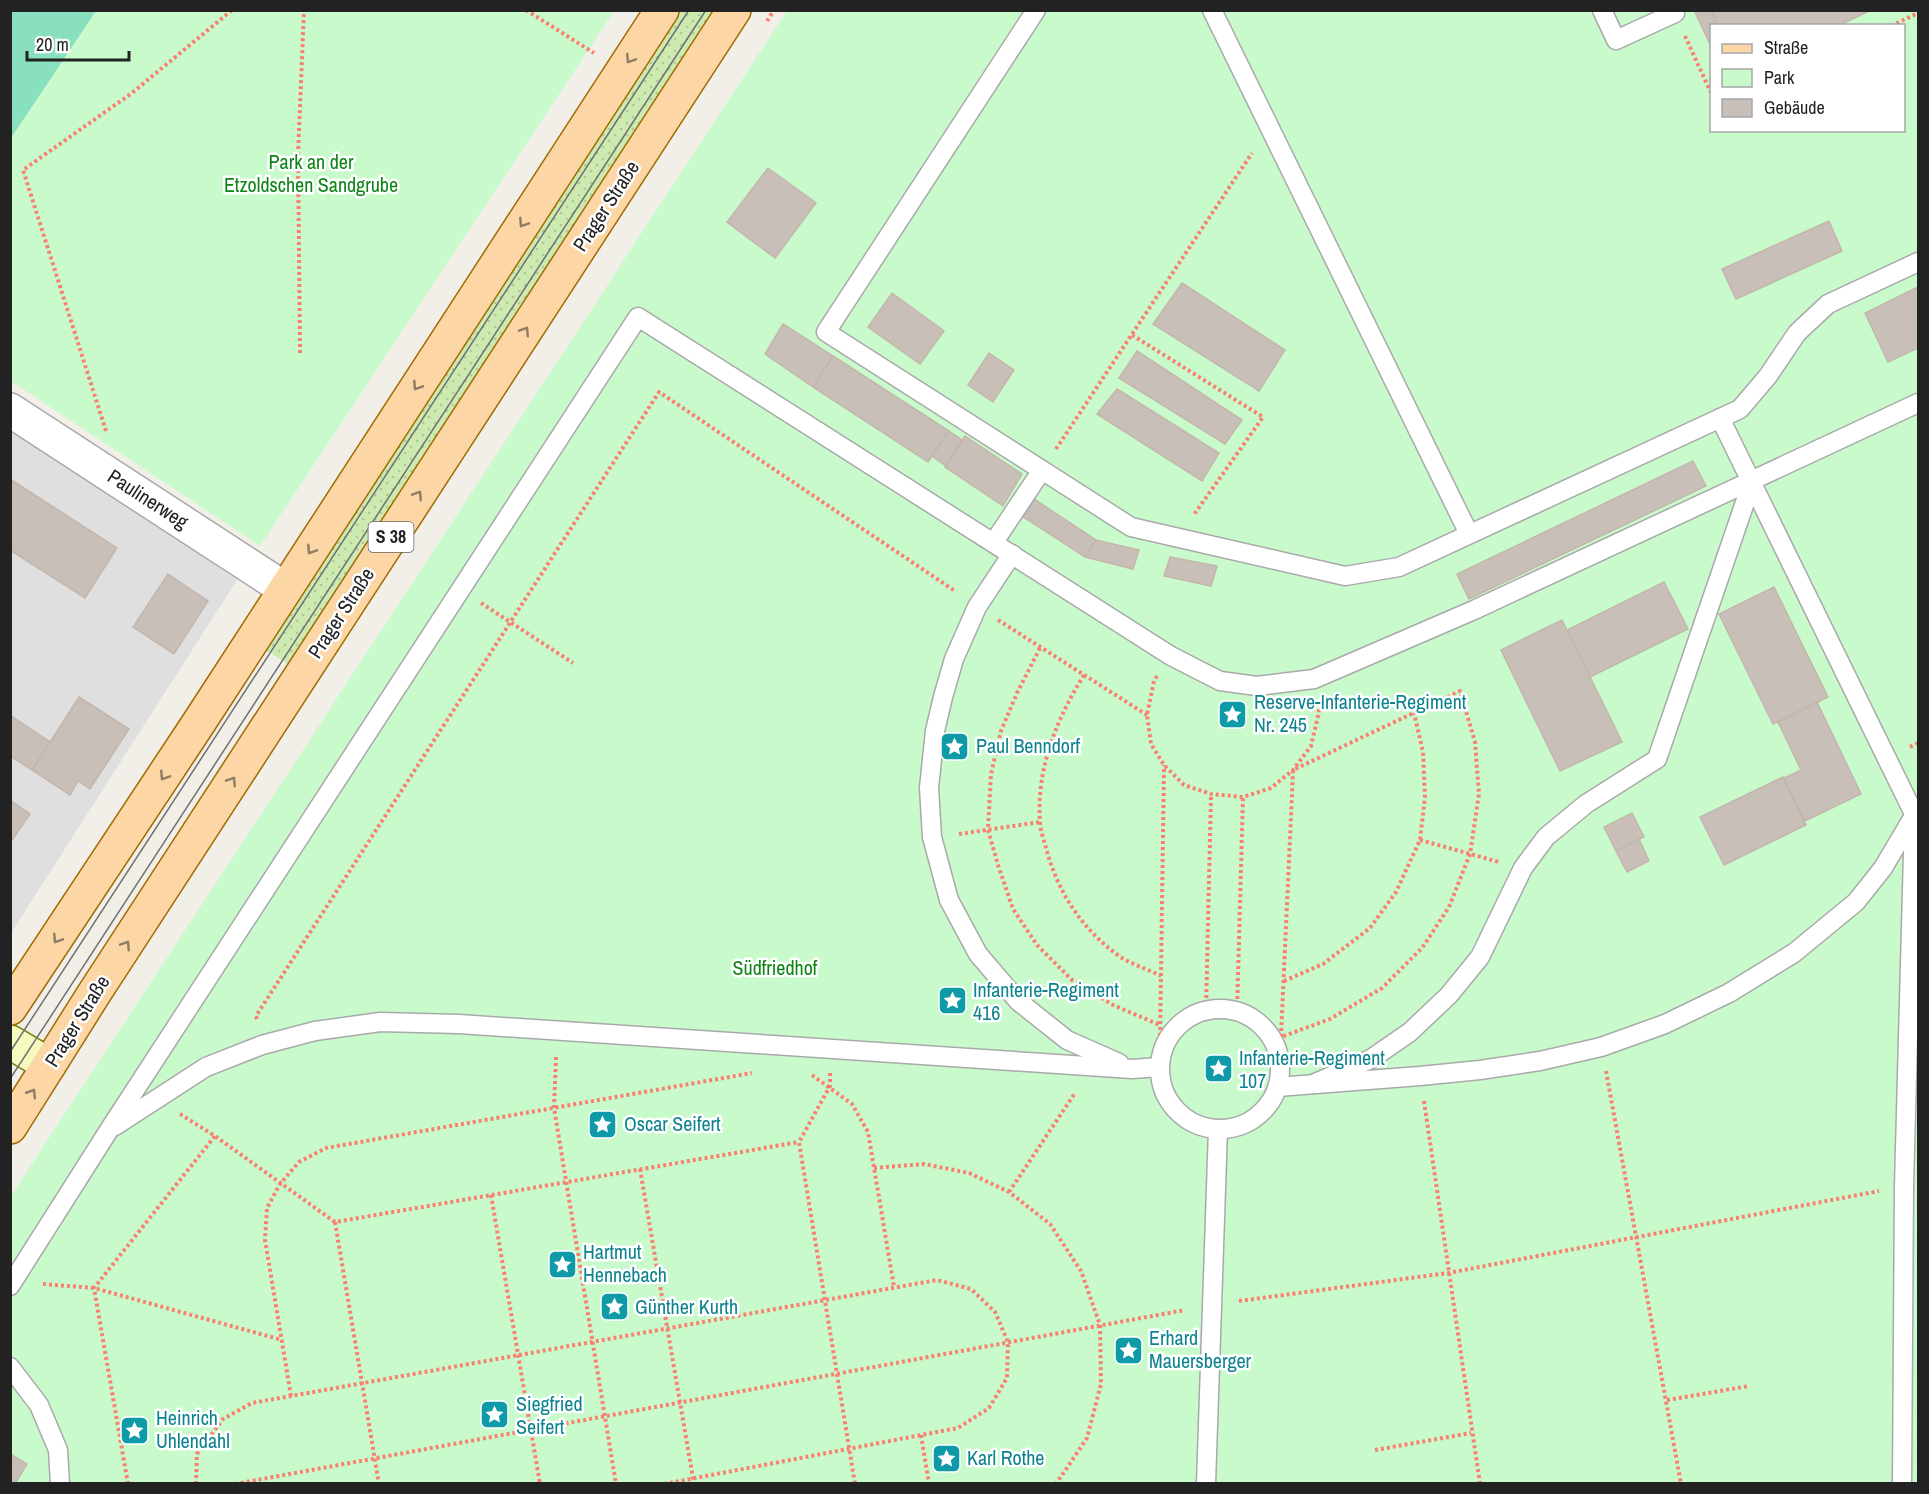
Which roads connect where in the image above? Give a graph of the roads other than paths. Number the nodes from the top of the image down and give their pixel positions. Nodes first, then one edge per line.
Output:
1 (662, 10) edge
2 (734, 10) edge
3 (1036, 10) edge
4 (1212, 10) edge
5 (1602, 10) edge
6 (1675, 13) road end
7 (1918, 262) edge
8 (1918, 404) edge
9 (10, 410) edge
10 (1720, 418) junction
11 (1042, 470) junction
12 (1752, 482) junction
13 (1469, 534) junction
14 (994, 542) junction
15 (1012, 554) junction
16 (285, 589) junction
17 (1916, 818) edge
18 (10, 1008) edge
19 (10, 1042) edge
20 (49, 1065) junction
21 (1159, 1067) junction
22 (1132, 1069) junction
23 (1279, 1079) junction
24 (1314, 1084) junction
25 (10, 1127) edge
26 (1218, 1129) junction
27 (109, 1130) junction
28 (12, 1283) edge
29 (10, 1367) edge
30 (60, 1484) edge
31 (1206, 1484) edge
32 (1902, 1484) edge

1 -> 16 main road
20 -> 2 main road, Prager Straße / S 38
3 - 11 lane
4 - 13 lane
5 - 6 lane
7 - 10 lane
8 - 12 lane
9 - 16 street, Paulinerweg
10 - 12 lane
10 - 13 lane
11 - 13 lane
11 - 14 lane
12 - 15 lane
12 - 17 lane
12 - 24 lane
14 - 15 lane
14 - 27 lane
15 - 22 lane
16 -> 18 main road
17 - 24 lane
17 - 32 lane
19 - 20 main road
25 -> 20 main road, Prager Straße / S 38
21 - 22 lane
21 - 23 lane
21 - 26 lane
22 - 27 lane
23 - 24 lane
23 - 26 lane
26 - 31 lane
27 - 28 lane
29 - 30 lane

